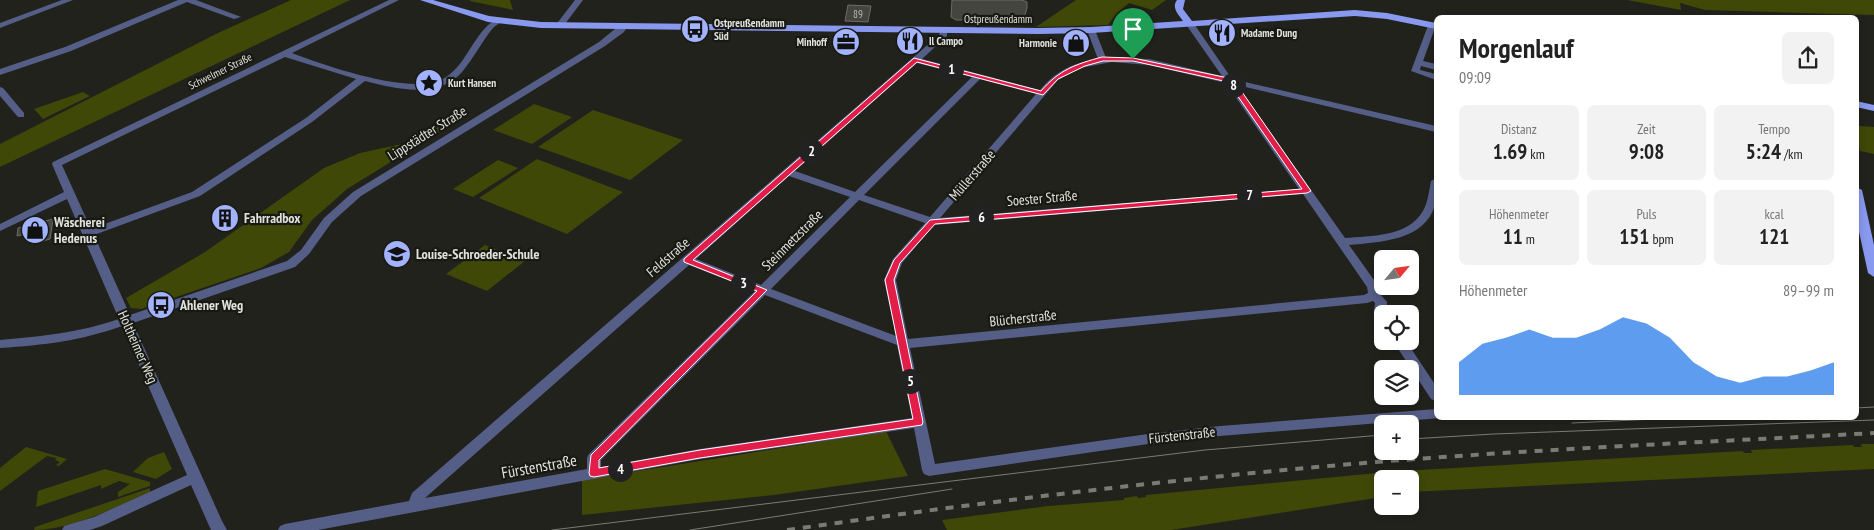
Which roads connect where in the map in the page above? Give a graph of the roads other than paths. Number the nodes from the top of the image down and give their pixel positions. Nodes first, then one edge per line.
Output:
1 (69, 0) edge
2 (186, 0) edge
3 (395, 0) edge
4 (424, 0) edge
5 (579, 0) edge
6 (1181, 0) edge
7 (237, 17) dead end
8 (498, 20) junction
9 (1189, 23) junction
10 (1434, 25) edge
11 (0, 26) edge
12 (559, 26) junction
13 (624, 26) junction
14 (1091, 30) junction
15 (944, 32) junction
16 (285, 54) junction
17 (1102, 59) junction
18 (916, 60) junction
19 (1418, 62) junction
20 (1434, 66) edge
21 (0, 72) edge
22 (978, 76) junction
23 (1434, 76) edge
24 (363, 78) junction
25 (1230, 81) junction
26 (0, 90) edge
27 (1043, 93) junction
28 (1859, 105) edge
29 (1874, 108) edge
30 (1859, 111) edge
31 (1874, 113) edge
32 (21, 115) dead end
33 (1434, 129) edge
34 (57, 164) joint
35 (787, 172) junction
36 (1434, 188) edge
37 (1307, 191) junction
38 (70, 193) junction
39 (858, 196) junction
40 (1859, 204) edge
41 (933, 222) junction
42 (0, 228) edge
43 (89, 233) junction
44 (1343, 242) junction
45 (687, 260) junction
46 (1874, 271) edge
47 (762, 290) junction
48 (1374, 295) junction
49 (1381, 305) edge
50 (127, 322) junction
51 (902, 343) junction
52 (0, 344) edge
53 (1405, 350) edge
54 (1434, 393) edge
55 (1434, 414) edge
56 (918, 422) junction
57 (929, 470) joint
58 (594, 473) junction
59 (195, 477) junction
60 (415, 506) junction
61 (69, 530) edge
62 (220, 530) edge
63 (285, 530) edge

1 - 11 street
2 - 7 street
2 - 21 street
3 - 16 street, Schwelmer Straße
4 - 8 main road, Ostpreußendamm
5 - 12 street
6 - 9 main road
8 - 12 main road, Ostpreußendamm
8 - 24 street
9 - 10 main road, Ostpreußendamm
9 - 14 main road, Ostpreußendamm
9 - 25 street
10 - 19 street
12 - 13 main road, Ostpreußendamm
13 - 15 main road, Ostpreußendamm
13 - 50 street, Lippstädter Straße
14 - 15 main road, Ostpreußendamm
14 - 17 street
15 - 18 street, Feldstraße
16 - 24 street
16 - 34 street, Schwelmer Straße
17 - 25 street, Müllerstraße
17 - 27 street, Müllerstraße
18 - 22 street
18 - 35 street, Feldstraße
19 - 20 street
19 - 23 street
22 - 27 street
22 - 39 street, Steinmetzstraße
24 - 43 street
25 - 33 street, Müllerstraße
25 - 37 street
26 - 32 street
27 - 41 street, Müllerstraße
28 - 29 main road
30 - 31 main road
34 - 38 street, Holtheimer Weg
35 - 39 street, Soester Straße
35 - 45 street, Feldstraße
36 - 44 street
37 - 41 street, Soester Straße
37 - 44 street
38 - 42 street
38 - 43 street, Holtheimer Weg
39 - 41 street, Soester Straße
39 - 47 street, Steinmetzstraße
40 - 46 main road
41 - 51 street, Müllerstraße
43 - 50 street, Holtheimer Weg
44 - 48 street
45 - 47 street, Blücherstraße
45 - 60 street, Feldstraße
47 - 51 street, Blücherstraße
47 - 58 street, Steinmetzstraße
48 - 49 street
48 - 51 street, Blücherstraße
50 - 52 street
50 - 59 street, Holtheimer Weg
51 - 56 street, Müllerstraße
53 - 54 street
55 - 57 street, Fürstenstraße
56 - 57 street, Müllerstraße
56 - 58 street, Fürstenstraße
58 - 60 street, Fürstenstraße
59 - 61 street
59 - 62 street, Holtheimer Weg
60 - 63 street, Fürstenstraße

